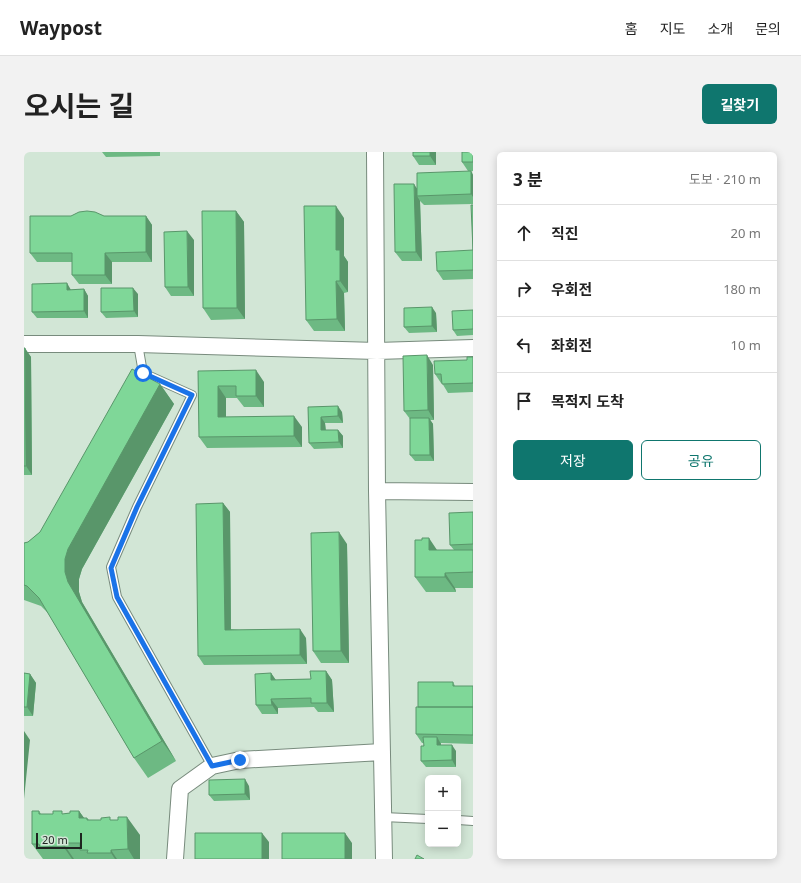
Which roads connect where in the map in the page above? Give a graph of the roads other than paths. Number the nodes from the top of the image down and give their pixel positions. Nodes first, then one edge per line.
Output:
1 (375, 152) edge
2 (24, 344) edge
3 (138, 344) junction
4 (473, 348) edge
5 (377, 351) junction
6 (377, 491) junction
7 (473, 492) edge
8 (382, 752) junction
9 (212, 766) junction
10 (383, 817) junction
11 (425, 819) edge
12 (461, 820) edge
13 (473, 821) edge
14 (175, 859) edge
15 (384, 859) edge

1 - 5 street
2 - 3 street
3 - 5 street
3 - 9 lane
4 - 5 street
5 - 6 street
6 - 7 street
6 - 8 street
8 - 9 street
8 - 10 street
9 - 14 street
10 - 11 lane
10 - 15 street
12 - 13 lane

